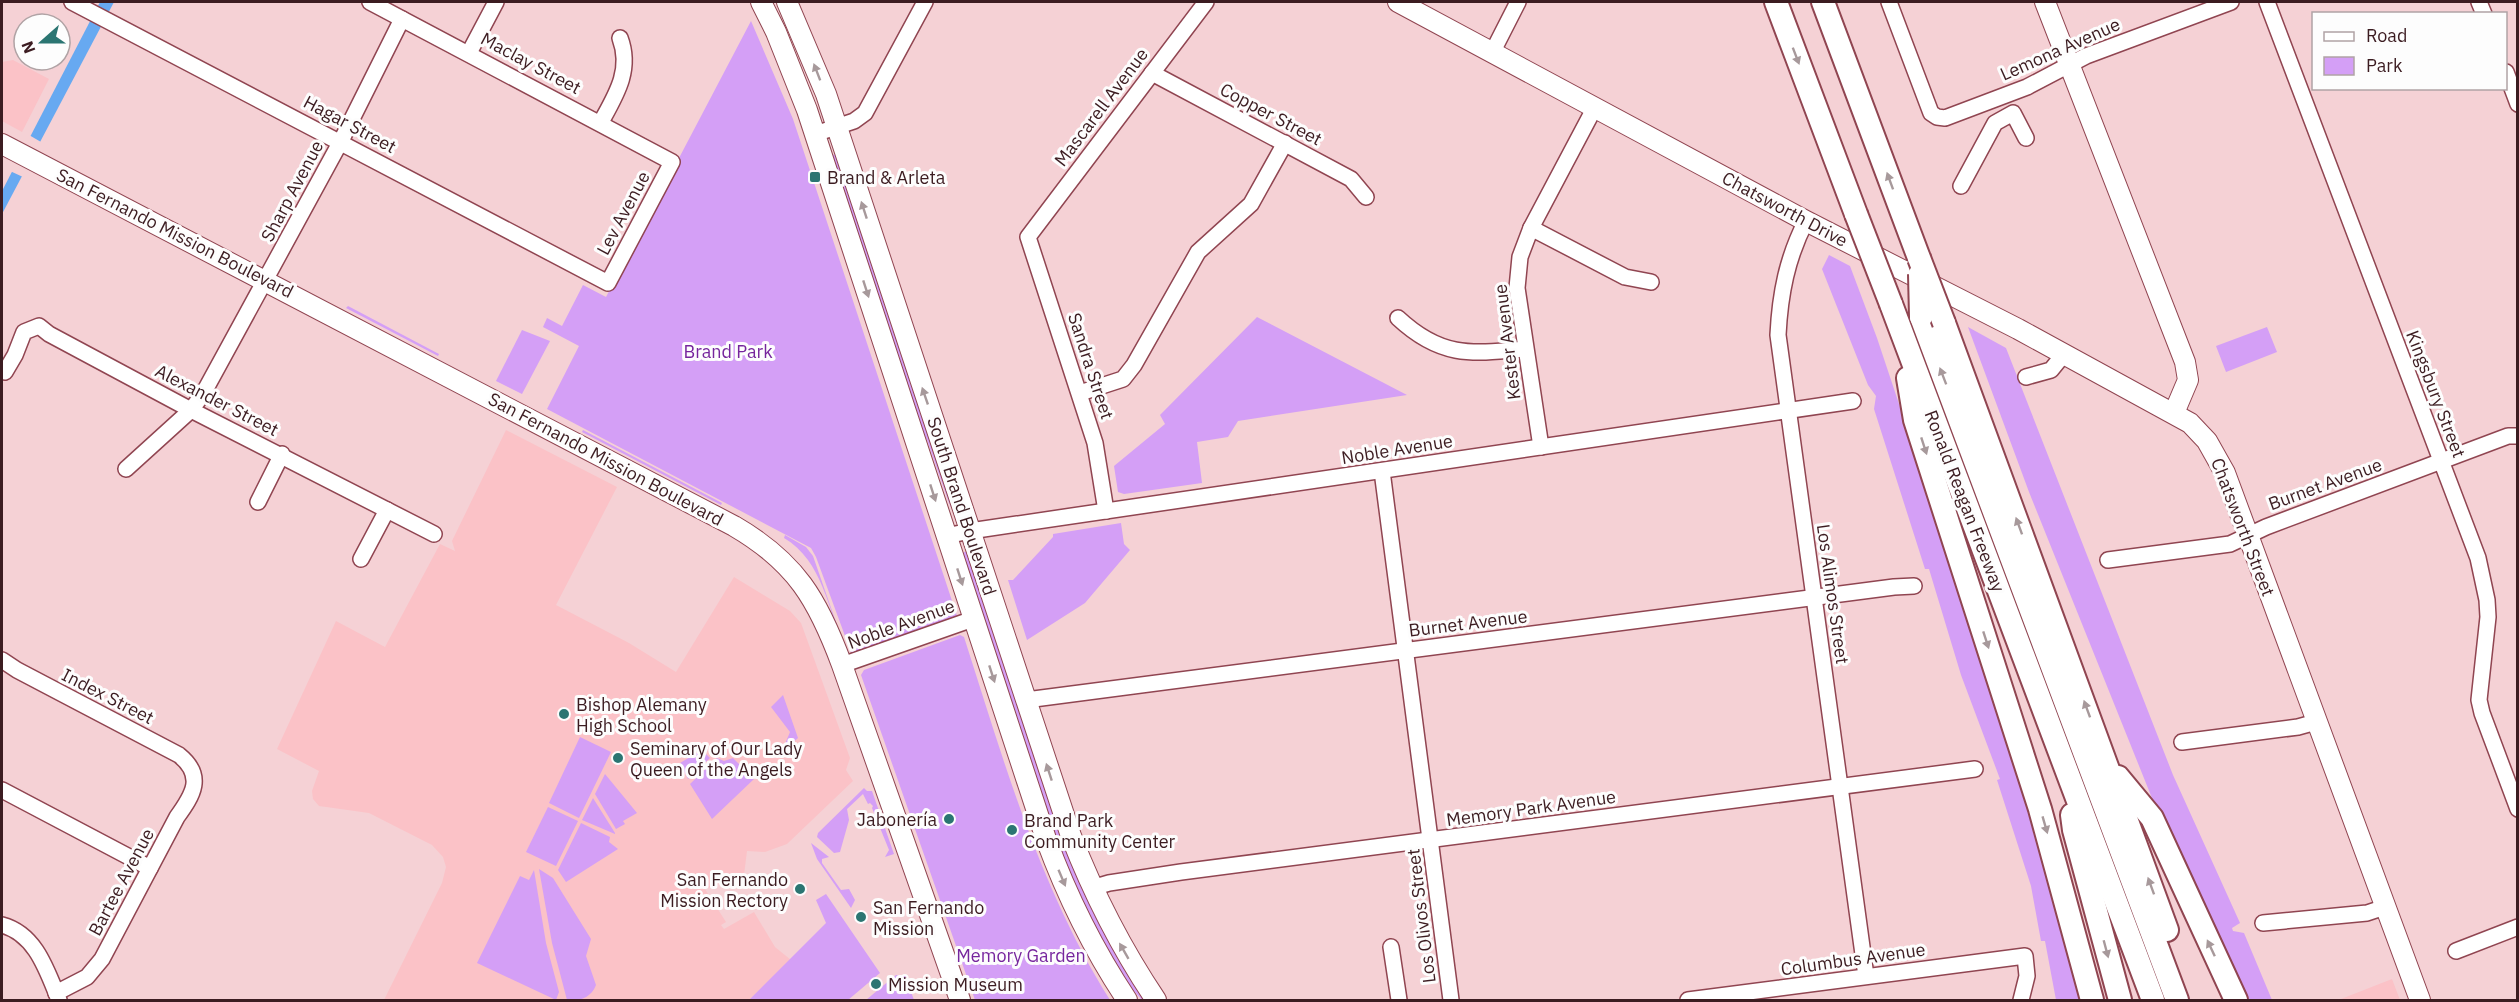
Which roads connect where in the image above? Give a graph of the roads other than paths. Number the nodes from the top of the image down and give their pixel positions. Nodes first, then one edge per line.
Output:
1 (72, 2) edge
2 (369, 2) edge
3 (496, 2) edge
4 (761, 2) edge
5 (787, 2) edge
6 (925, 2) edge
7 (1206, 2) edge
8 (1398, 2) edge
9 (1518, 2) edge
10 (1776, 2) edge
11 (1823, 2) edge
12 (1889, 2) edge
13 (2045, 2) edge
14 (2231, 2) edge
15 (2267, 2) edge
16 (402, 19) junction
17 (620, 38) dead end
18 (1492, 52) junction
19 (470, 53) junction
20 (2070, 64) junction
21 (1152, 73) junction
22 (2507, 77) edge
23 (2005, 95) junction
24 (2517, 104) edge
25 (1595, 107) junction
26 (2013, 113) junction
27 (601, 122) junction
28 (837, 128) junction
29 (815, 134) junction
30 (2026, 138) dead end
31 (341, 141) junction
32 (1285, 143) junction
33 (2, 144) edge
34 (672, 162) joint
35 (1961, 186) dead end
36 (1366, 197) dead end
37 (1806, 221) junction
38 (1531, 228) junction
39 (1028, 237) joint
40 (1919, 258) junction
41 (266, 280) junction
42 (1651, 282) dead end
43 (608, 284) joint
44 (1398, 318) dead end
45 (1900, 328) junction
46 (1526, 349) junction
47 (2064, 354) junction
48 (5, 372) dead end
49 (2026, 377) dead end
50 (1924, 391) junction
51 (1080, 393) junction
52 (1853, 401) dead end
53 (191, 410) junction
54 (1789, 410) junction
55 (2174, 413) junction
56 (2517, 436) edge
57 (1541, 447) junction
58 (282, 454) junction
59 (2441, 462) junction
60 (126, 469) dead end
61 (1382, 471) junction
62 (258, 502) dead end
63 (387, 510) junction
64 (1106, 511) junction
65 (970, 531) junction
66 (434, 534) dead end
67 (2247, 535) junction
68 (946, 536) junction
69 (361, 559) dead end
70 (2108, 560) dead end
71 (1914, 586) dead end
72 (1813, 598) junction
73 (973, 619) junction
74 (1406, 651) junction
75 (2, 660) edge
76 (842, 665) junction
77 (1026, 700) junction
78 (2316, 722) junction
79 (2182, 742) dead end
80 (2107, 764) junction
81 (1975, 769) dead end
82 (2066, 769) junction
83 (192, 771) joint
84 (1840, 787) junction
85 (2513, 787) edge
86 (2, 790) edge
87 (2517, 809) edge
88 (1432, 841) junction
89 (150, 868) junction
90 (1092, 888) junction
91 (2385, 907) junction
92 (2263, 923) dead end
93 (2, 925) edge
94 (2517, 927) edge
95 (1391, 947) dead end
96 (2456, 951) dead end
97 (1866, 976) junction
98 (57, 997) edge
99 (960, 1000) edge
100 (1127, 1000) edge
101 (1156, 1000) edge
102 (1399, 1000) edge
103 (1451, 1000) edge
104 (1688, 1000) edge
105 (2021, 1000) edge
106 (2092, 1000) edge
107 (2120, 1000) edge
108 (2153, 1000) edge
109 (2170, 1000) edge
110 (2177, 1000) edge
111 (2193, 1000) edge
112 (2236, 1000) edge
113 (2420, 1000) edge

1 - 31 street, Hagar Street
2 - 16 street, Maclay Street
3 - 19 street
4 - 29 main road, South Brand Boulevard
28 -> 5 main road, South Brand Boulevard
6 - 28 street
7 - 21 street, Mascarell Avenue
8 - 18 main road, Chatsworth Drive
9 - 18 street
10 -> 45 highway, Ronald Reagan Freeway, bridge
40 -> 11 highway
12 - 23 street, Lemona Avenue
13 - 20 main road
14 - 20 street, Lemona Avenue
15 - 59 street, Kingsbury Street
16 - 19 street, Maclay Street
16 - 31 street, Sharp Avenue
17 - 27 street
18 - 25 main road, Chatsworth Drive
19 - 27 street, Maclay Street
20 - 23 street, Lemona Avenue
20 - 55 main road
21 - 32 street, Copper Street
21 - 39 street, Mascarell Avenue
22 - 24 street
23 - 26 street
25 - 37 main road, Chatsworth Drive
25 - 38 street, Kester Avenue
26 - 30 street
26 - 35 street
27 - 34 street, Maclay Street
28 - 29 street
65 -> 28 main road, South Brand Boulevard
29 -> 68 main road, South Brand Boulevard
31 - 41 street, Sharp Avenue
31 - 43 street, Hagar Street
32 - 36 street, Copper Street
32 - 51 street
33 - 41 main road, San Fernando Mission Boulevard
34 - 43 street, Lev Avenue
37 - 47 main road, Chatsworth Drive
37 - 54 street, Los Alimos Street
38 - 42 street
38 - 46 street, Kester Avenue
39 - 51 street, Sandra Street
80 -> 40 highway, bridge
110 -> 40 highway, bridge
41 - 53 street, Sharp Avenue
41 - 76 main road, San Fernando Mission Boulevard
44 - 46 street
45 - 50 highway, Ronald Reagan Freeway
45 -> 106 highway
46 - 57 street, Kester Avenue
47 - 49 street
47 - 55 main road, Chatsworth Drive
48 - 53 street, Alexander Street
50 - 82 highway, Ronald Reagan Freeway
50 - 109 highway
51 - 64 street, Sandra Street
52 - 54 street, Noble Avenue
53 - 58 street, Alexander Street
53 - 60 street, Sharp Avenue
54 - 57 street, Noble Avenue
54 - 72 street, Los Alimos Street
55 - 67 main road, Chatsworth Street
56 - 59 street, Burnet Avenue
57 - 61 street, Noble Avenue
58 - 62 street
58 - 63 street, Alexander Street
59 - 67 street, Burnet Avenue
59 - 85 street, Kingsbury Street
61 - 64 street, Noble Avenue
61 - 74 street, Los Olivos Street
63 - 66 street, Alexander Street
63 - 69 street
64 - 65 street, Noble Avenue
65 - 68 street, Noble Avenue
65 - 77 main road, South Brand Boulevard
67 - 70 street, Burnet Avenue
67 - 78 main road, Chatsworth Street
68 -> 73 main road, South Brand Boulevard
71 - 72 street, Burnet Avenue
72 - 74 street, Burnet Avenue
72 - 84 street, Los Alimos Street
73 - 76 street, Noble Avenue
73 -> 100 main road, South Brand Boulevard
74 - 77 street, Burnet Avenue
74 - 88 street, Los Olivos Street
75 - 83 street, Index Street
76 - 99 main road, San Fernando Mission Boulevard
90 -> 77 main road, South Brand Boulevard
78 - 79 street
78 - 91 main road, Chatsworth Street
111 -> 80 highway
112 -> 80 highway
81 - 84 street, Memory Park Avenue
82 -> 107 highway
82 - 108 highway, Ronald Reagan Freeway
83 - 89 street, Bartee Avenue
84 - 88 street, Memory Park Avenue
84 - 97 street, Los Alimos Street
85 - 87 street, Kingsbury Street
86 - 89 street
88 - 90 street, Memory Park Avenue
88 - 103 street, Los Olivos Street
89 - 98 street, Bartee Avenue
101 -> 90 main road, South Brand Boulevard
91 - 92 street
91 - 113 main road, Chatsworth Street
93 - 98 street
94 - 96 street
95 - 102 street
97 - 104 street, Columbus Avenue
97 - 105 street, Columbus Avenue

